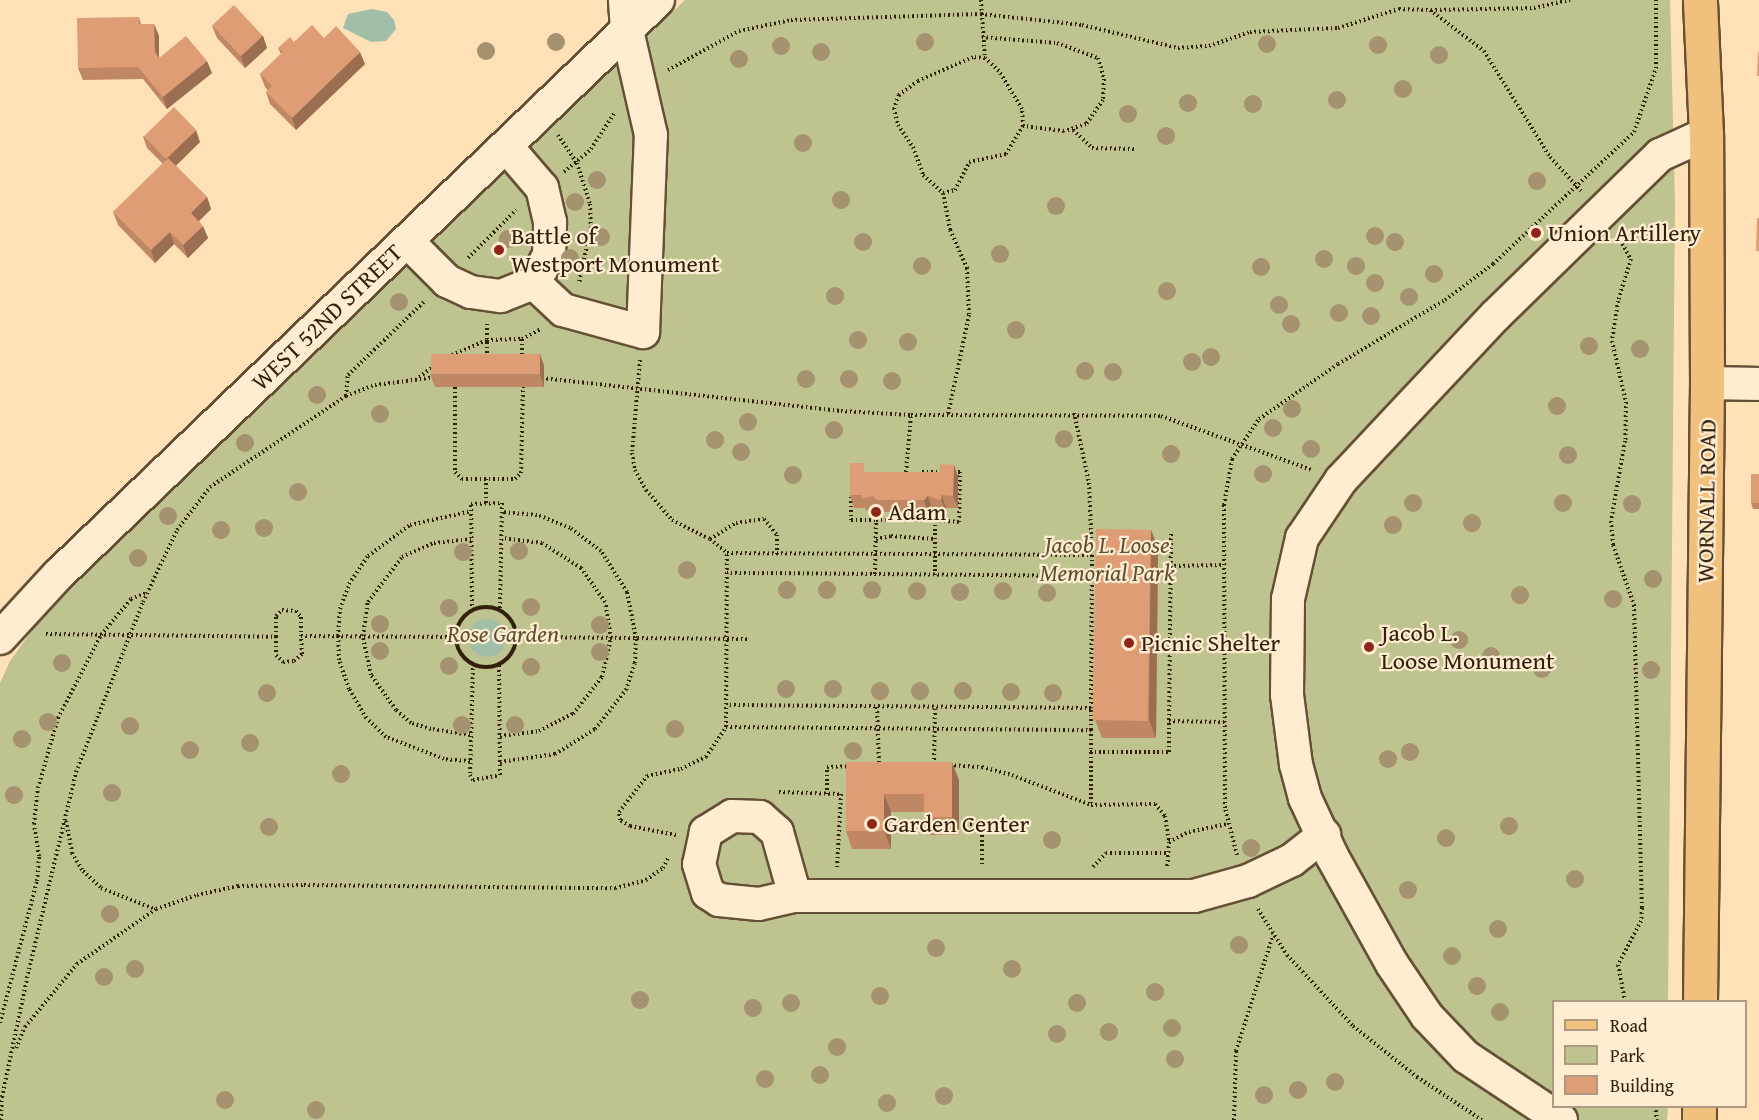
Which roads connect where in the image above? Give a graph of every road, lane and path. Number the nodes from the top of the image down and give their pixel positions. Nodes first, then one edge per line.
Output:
1 (658, 0) edge
2 (981, 0) edge
3 (1570, 0) edge
4 (1656, 0) edge
5 (1701, 0) edge
6 (1430, 10) junction
7 (981, 14) junction
8 (626, 15) edge
9 (982, 37) junction
10 (985, 58) junction
11 (642, 89) junction
12 (1023, 126) junction
13 (1073, 129) junction
14 (1706, 134) junction
15 (506, 146) junction
16 (1134, 149) dead end
17 (1578, 187) junction
18 (542, 188) junction
19 (943, 193) junction
20 (1599, 214) junction
21 (407, 241) junction
22 (447, 281) junction
23 (534, 283) junction
24 (487, 296) junction
25 (643, 332) junction
26 (522, 339) dead end
27 (487, 340) junction
28 (447, 357) edge
29 (441, 362) edge
30 (487, 364) edge
31 (523, 367) edge
32 (443, 376) edge
33 (455, 376) edge
34 (523, 376) edge
35 (419, 377) junction
36 (534, 377) edge
37 (1707, 383) junction
38 (1759, 384) edge
39 (638, 387) junction
40 (346, 396) junction
41 (1074, 413) junction
42 (948, 414) junction
43 (911, 415) junction
44 (1240, 444) junction
45 (895, 472) edge
46 (906, 472) junction
47 (486, 479) junction
48 (1341, 480) junction
49 (851, 484) edge
50 (486, 504) junction
51 (471, 511) junction
52 (502, 512) junction
53 (876, 520) junction
54 (935, 520) junction
55 (1171, 534) dead end
56 (502, 538) junction
57 (471, 539) junction
58 (710, 539) junction
59 (934, 539) junction
60 (876, 540) junction
61 (727, 553) junction
62 (777, 554) junction
63 (875, 554) junction
64 (935, 554) junction
65 (1092, 555) junction
66 (1223, 565) junction
67 (1170, 566) junction
68 (727, 573) junction
69 (875, 574) junction
70 (935, 575) junction
71 (1092, 576) junction
72 (146, 593) junction
73 (472, 610) junction
74 (500, 610) junction
75 (52, 634) dead end
76 (130, 634) junction
77 (101, 635) junction
78 (301, 636) junction
79 (338, 636) junction
80 (363, 636) junction
81 (276, 637) junction
82 (456, 637) junction
83 (516, 637) junction
84 (0, 638) edge
85 (611, 638) junction
86 (636, 638) junction
87 (727, 639) junction
88 (749, 639) dead end
89 (473, 664) junction
90 (499, 664) junction
91 (727, 705) junction
92 (877, 707) junction
93 (935, 707) junction
94 (1091, 708) junction
95 (1169, 721) junction
96 (1224, 722) junction
97 (726, 727) junction
98 (877, 728) junction
99 (934, 729) junction
100 (1090, 730) junction
101 (470, 735) junction
102 (500, 736) junction
103 (1090, 752) junction
104 (470, 761) junction
105 (500, 762) junction
106 (923, 764) edge
107 (935, 764) junction
108 (867, 765) edge
109 (878, 765) junction
110 (889, 765) edge
111 (857, 766) edge
112 (769, 789) dead end
113 (827, 794) junction
114 (1091, 805) junction
115 (66, 819) junction
116 (966, 824) dead end
117 (1228, 824) junction
118 (1324, 835) junction
119 (1169, 842) junction
120 (675, 844) dead end
121 (672, 852) dead end
122 (1084, 871) dead end
123 (982, 872) dead end
124 (836, 873) dead end
125 (1248, 881) junction
126 (795, 896) dead end
127 (156, 909) junction
128 (1273, 934) junction
129 (1625, 1000) edge
130 (1700, 1000) edge
131 (0, 1023) edge
132 (12, 1057) junction
133 (1, 1120) edge
134 (1234, 1120) edge
135 (1482, 1120) edge
136 (1561, 1120) edge

1 - 8 street, WEST 52ND STREET
2 - 7 path
3 - 6 path
4 - 17 path
5 - 14 main road, WORNALL ROAD
6 - 7 path
6 - 17 path
7 - 9 path
7 - 11 path
8 - 11 street
8 - 15 street, WEST 52ND STREET
9 - 10 path
9 - 13 path
10 - 12 path
10 - 19 path
11 - 18 path
11 - 25 street
12 - 13 path
12 - 19 path
13 - 16 path
14 - 20 street
14 - 37 main road, WORNALL ROAD
15 - 18 street
15 - 21 street, WEST 52ND STREET
17 - 44 path
18 - 22 path
18 - 23 street
19 - 42 path
20 - 48 street
20 - 129 path
21 - 22 street
21 - 84 street, WEST 52ND STREET
22 - 24 street
22 - 40 path
23 - 24 street
23 - 25 street
24 - 27 path
25 - 39 path
26 - 31 path
27 - 28 path
27 - 30 path
29 - 35 path
32 - 35 path
33 - 47 path
34 - 47 path
35 - 40 path
36 - 39 path
37 - 38 street
37 - 130 main road, WORNALL ROAD
39 - 43 path
39 - 58 path
40 - 72 path
41 - 42 path
41 - 44 path
41 - 65 path
42 - 43 path
43 - 46 path
44 - 48 path
44 - 66 path
45 - 46 path
46 - 54 path
47 - 50 path
48 - 118 street
49 - 53 path
50 - 51 path
50 - 52 path
51 - 57 path
51 - 79 path
52 - 56 path
52 - 86 path
53 - 54 path
53 - 60 path
54 - 59 path
55 - 67 path
56 - 74 path
56 - 85 path
57 - 73 path
57 - 80 path
58 - 61 path
58 - 62 path
59 - 60 path
59 - 64 path
60 - 63 path
61 - 62 path
61 - 68 path
62 - 63 path
63 - 64 path
63 - 69 path
64 - 65 path
64 - 70 path
65 - 71 path
66 - 67 path
66 - 96 path
67 - 95 path
68 - 69 path
68 - 87 path
69 - 70 path
70 - 71 path
71 - 94 path
72 - 76 path
72 - 77 path
73 - 74 path
73 - 82 path
74 - 83 path
75 - 77 path
76 - 77 path
76 - 81 path
76 - 115 path
77 - 131 path
78 - 79 path
78 - 81 path
78 - 81 path
79 - 80 path
79 - 104 path
80 - 82 path
80 - 101 path
82 - 89 path
83 - 85 path
83 - 90 path
85 - 86 path
85 - 102 path
86 - 87 path
86 - 105 path
87 - 88 path
87 - 91 path
89 - 90 path
89 - 101 path
90 - 102 path
91 - 92 path
91 - 97 path
92 - 93 path
92 - 98 path
93 - 94 path
93 - 99 path
94 - 100 path
95 - 96 path
95 - 103 path
96 - 117 path
97 - 98 path
97 - 120 path
98 - 99 path
98 - 109 path
99 - 100 path
99 - 107 path
100 - 103 path
101 - 104 path
102 - 105 path
103 - 114 path
104 - 105 path
106 - 107 path
107 - 114 path
108 - 109 path
109 - 110 path
111 - 113 path
112 - 113 path
113 - 124 path
114 - 119 path
115 - 127 path
115 - 132 path
116 - 123 path
117 - 119 path
117 - 125 path
118 - 125 street
118 - 136 street
119 - 122 path
121 - 127 path
125 - 126 street
125 - 128 path
127 - 132 path
128 - 134 path
128 - 135 path
132 - 133 path

